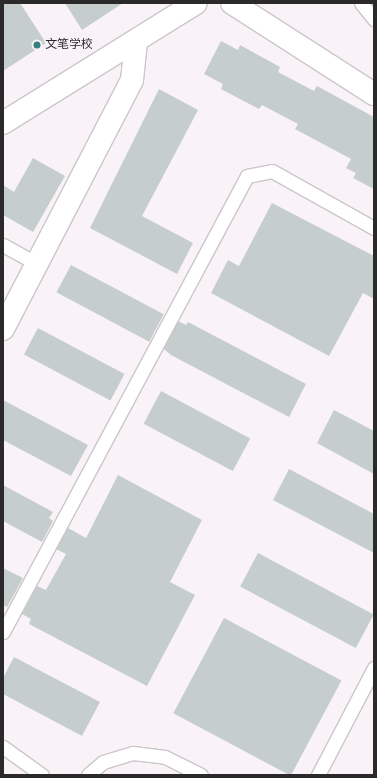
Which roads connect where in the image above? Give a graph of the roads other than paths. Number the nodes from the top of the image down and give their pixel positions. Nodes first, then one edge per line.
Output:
1 (196, 3) edge
2 (232, 3) edge
3 (361, 3) edge
4 (374, 19) edge
5 (136, 41) junction
6 (374, 94) edge
7 (3, 123) edge
8 (374, 228) edge
9 (3, 245) edge
10 (37, 264) junction
11 (3, 329) edge
12 (3, 632) edge
13 (374, 668) edge
14 (3, 747) edge
15 (42, 775) edge
16 (88, 775) edge
17 (201, 775) edge
18 (318, 775) edge

1 - 5 street
2 - 6 street
3 - 4 lane
5 - 7 street
5 - 10 street
8 - 12 lane
9 - 10 lane
10 - 11 street
13 - 18 lane
14 - 15 lane
16 - 17 lane

